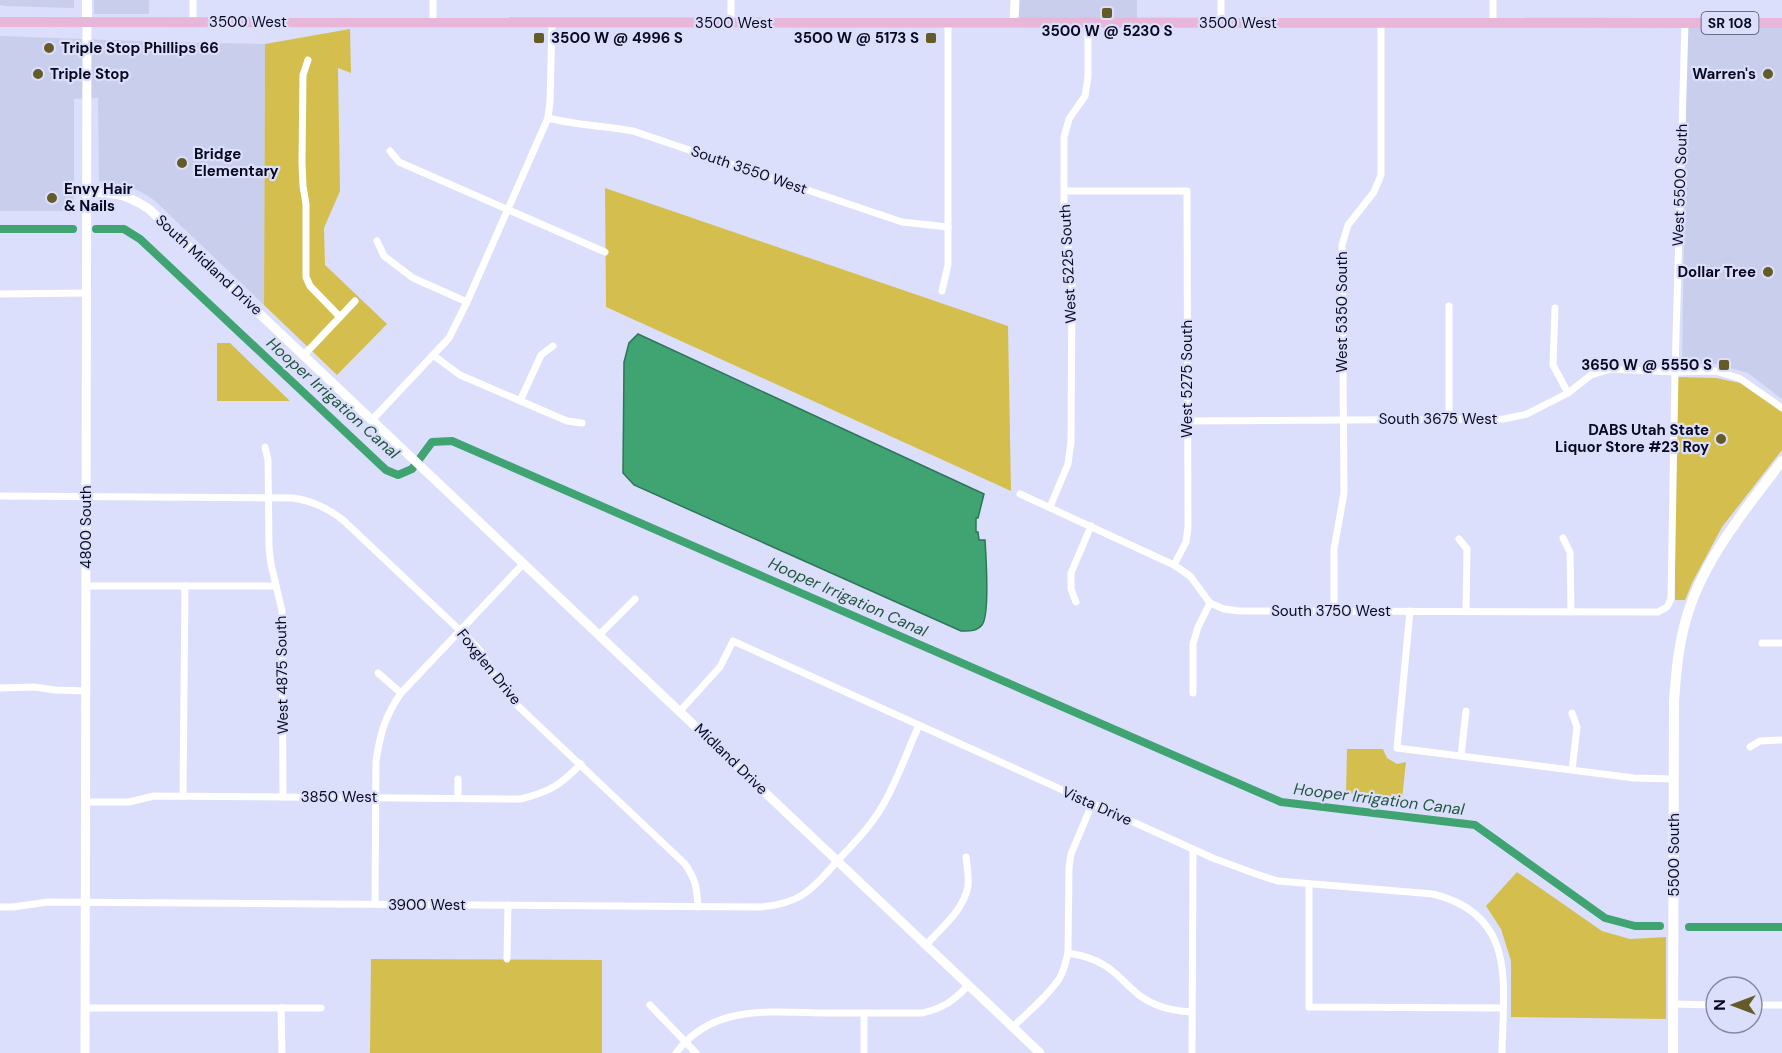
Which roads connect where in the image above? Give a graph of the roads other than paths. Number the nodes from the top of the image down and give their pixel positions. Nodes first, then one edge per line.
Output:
1 (87, 0) edge
2 (193, 0) edge
3 (433, 0) edge
4 (731, 0) edge
5 (1015, 0) edge
6 (1221, 0) edge
7 (1493, 0) edge
8 (0, 21) edge
9 (87, 22) junction
10 (193, 22) junction
11 (433, 22) junction
12 (552, 22) junction
13 (1014, 22) junction
14 (731, 23) junction
15 (948, 23) junction
16 (1088, 23) junction
17 (1221, 23) junction
18 (1381, 23) junction
19 (1493, 23) junction
20 (1685, 23) junction
21 (1782, 23) edge
22 (309, 60) dead end
23 (548, 118) junction
24 (390, 151) dead end
25 (87, 192) junction
26 (1065, 192) junction
27 (507, 209) junction
28 (948, 227) junction
29 (377, 241) dead end
30 (605, 252) dead end
31 (942, 291) dead end
32 (87, 293) junction
33 (0, 294) edge
34 (355, 301) dead end
35 (467, 302) junction
36 (1449, 306) dead end
37 (1554, 308) dead end
38 (340, 317) junction
39 (553, 346) dead end
40 (304, 355) junction
41 (433, 355) junction
42 (1675, 372) junction
43 (1568, 393) junction
44 (520, 401) junction
45 (1782, 408) edge
46 (1449, 419) junction
47 (372, 420) junction
48 (1343, 420) junction
49 (1188, 421) junction
50 (582, 423) dead end
51 (266, 447) dead end
52 (1782, 461) edge
53 (421, 466) joint
54 (1020, 494) dead end
55 (0, 496) edge
56 (87, 496) junction
57 (268, 498) junction
58 (1050, 507) junction
59 (1090, 526) junction
60 (1459, 538) dead end
61 (1563, 538) dead end
62 (524, 563) junction
63 (1174, 565) junction
64 (86, 586) junction
65 (185, 586) junction
66 (276, 586) junction
67 (635, 599) dead end
68 (1671, 599) joint
69 (1076, 602) dead end
70 (1210, 603) junction
71 (1334, 611) junction
72 (1410, 611) junction
73 (1466, 611) junction
74 (1571, 612) junction
75 (460, 630) junction
76 (599, 635) junction
77 (1762, 643) dead end
78 (1782, 643) edge
79 (378, 673) dead end
80 (0, 688) edge
81 (86, 691) junction
82 (401, 693) junction
83 (1193, 693) dead end
84 (680, 711) junction
85 (1466, 711) dead end
86 (1572, 713) dead end
87 (919, 726) junction
88 (1782, 740) edge
89 (1749, 747) dead end
90 (1461, 756) junction
91 (581, 764) junction
92 (1572, 770) junction
93 (458, 779) dead end
94 (1674, 779) junction
95 (183, 796) junction
96 (283, 797) junction
97 (376, 798) junction
98 (458, 798) junction
99 (86, 802) junction
100 (1092, 804) junction
101 (1193, 850) junction
102 (966, 857) dead end
103 (838, 861) junction
104 (1309, 884) junction
105 (86, 902) junction
106 (375, 904) junction
107 (508, 905) junction
108 (0, 907) edge
109 (698, 907) junction
110 (926, 945) junction
111 (1068, 953) junction
112 (507, 959) dead end
113 (969, 985) junction
114 (1673, 1004) junction
115 (650, 1005) dead end
116 (1704, 1005) edge
117 (1764, 1005) edge
118 (1782, 1005) edge
119 (85, 1008) junction
120 (281, 1008) junction
121 (321, 1008) dead end
122 (1503, 1008) junction
123 (1192, 1012) junction
124 (864, 1013) junction
125 (1013, 1027) junction
126 (685, 1041) junction
127 (85, 1053) edge
128 (282, 1053) edge
129 (676, 1053) edge
130 (696, 1053) edge
131 (864, 1053) edge
132 (1040, 1053) edge
133 (1192, 1053) edge
134 (1502, 1053) edge
135 (1673, 1053) edge

1 - 9 main road, 4800 South
2 - 10 street
3 - 11 street
4 - 14 street
5 - 13 street
6 - 17 street
7 - 19 street
8 - 9 main road, 3500 West / SR 108
9 - 10 main road, 3500 West / SR 108
9 - 25 street, 4800 South
10 - 11 main road, 3500 West / SR 108
11 - 12 main road, 3500 West / SR 108
12 - 14 main road, 3500 West / SR 108
12 - 23 street
13 - 15 main road, 3500 West / SR 108
13 - 16 main road, 3500 West / SR 108
14 - 15 main road, 3500 West / SR 108
15 - 28 street
16 - 17 main road, 3500 West / SR 108
16 - 26 street, West 5225 South
17 - 18 main road, 3500 West / SR 108
18 - 19 main road, 3500 West / SR 108
18 - 48 street, West 5350 South
19 - 20 main road, 3500 West / SR 108
20 - 21 main road, SR 108
20 - 42 street, West 5500 South
22 - 38 street
23 - 27 street
23 - 28 street, South 3550 West
24 - 27 street
25 - 32 street, 4800 South
25 - 40 street, South Midland Drive
26 - 49 street, West 5275 South
26 - 58 street, West 5225 South
27 - 30 street
27 - 35 street
28 - 31 street
29 - 35 street
32 - 33 street
32 - 56 street, 4800 South
34 - 38 street
35 - 41 street
36 - 46 street
37 - 43 street
38 - 40 street
39 - 44 street
40 - 47 street, South Midland Drive
41 - 44 street
41 - 47 street
42 - 43 street, South 3675 West
42 - 45 street, South 3675 West
42 - 68 street, West 5500 South
43 - 46 street, South 3675 West
44 - 50 street
46 - 48 street, South 3675 West
47 - 53 street, South Midland Drive
48 - 49 street, South 3675 West
48 - 71 street, West 5350 South
49 - 63 street, West 5275 South
51 - 57 street, West 4875 South
52 - 94 main road, 5500 South
53 - 62 street, Midland Drive
54 - 58 street
55 - 56 street, Foxglen Drive
56 - 57 street, Foxglen Drive
56 - 64 street, 4800 South
57 - 66 street, West 4875 South
57 - 75 street, Foxglen Drive
58 - 59 street
59 - 63 street
59 - 69 street
60 - 73 street
61 - 74 street
62 - 75 street
62 - 76 street, Midland Drive
63 - 70 street
64 - 65 street
64 - 81 street, 4800 South
65 - 66 street
65 - 95 street
66 - 96 street, West 4875 South
67 - 76 street
68 - 74 street, South 3750 West
70 - 71 street, South 3750 West
70 - 83 street
71 - 72 street, South 3750 West
72 - 73 street, South 3750 West
72 - 90 street
73 - 74 street, South 3750 West
75 - 82 street
75 - 91 street, Foxglen Drive
76 - 84 street, Midland Drive
77 - 78 street
79 - 82 street
80 - 81 street
81 - 99 street, 4800 South
82 - 97 street
84 - 87 street, Vista Drive
84 - 103 street, Midland Drive
85 - 90 street
86 - 92 street
87 - 100 street, Vista Drive
87 - 103 street, 3900 West
88 - 89 street
90 - 92 street
91 - 98 street, 3850 West
91 - 109 street, Foxglen Drive
92 - 94 street
93 - 98 street
94 - 114 main road, 5500 South
95 - 96 street, 3850 West
95 - 99 street, 3850 West
96 - 97 street, 3850 West
97 - 98 street, 3850 West
97 - 106 street
99 - 105 street, 4800 South
100 - 101 street, Vista Drive
100 - 111 street
101 - 104 street, Vista Drive
101 - 123 street
102 - 110 street
103 - 109 street, 3900 West
103 - 110 street, Midland Drive
104 - 122 street, Vista Drive
104 - 122 street
105 - 106 street, 3900 West
105 - 108 street, 3900 West
105 - 119 street, 4800 South
106 - 107 street, 3900 West
107 - 109 street, 3900 West
107 - 112 street
110 - 113 street, Midland Drive
111 - 123 street
111 - 125 street
113 - 124 street
113 - 125 street, Midland Drive
114 - 116 street
114 - 135 main road, 5500 South
115 - 126 street
117 - 118 street
119 - 120 street
119 - 127 street, 4800 South
120 - 121 street
120 - 128 street
122 - 134 street
123 - 133 street
124 - 126 street
124 - 131 street
125 - 132 street, Midland Drive
126 - 129 street
126 - 130 street

